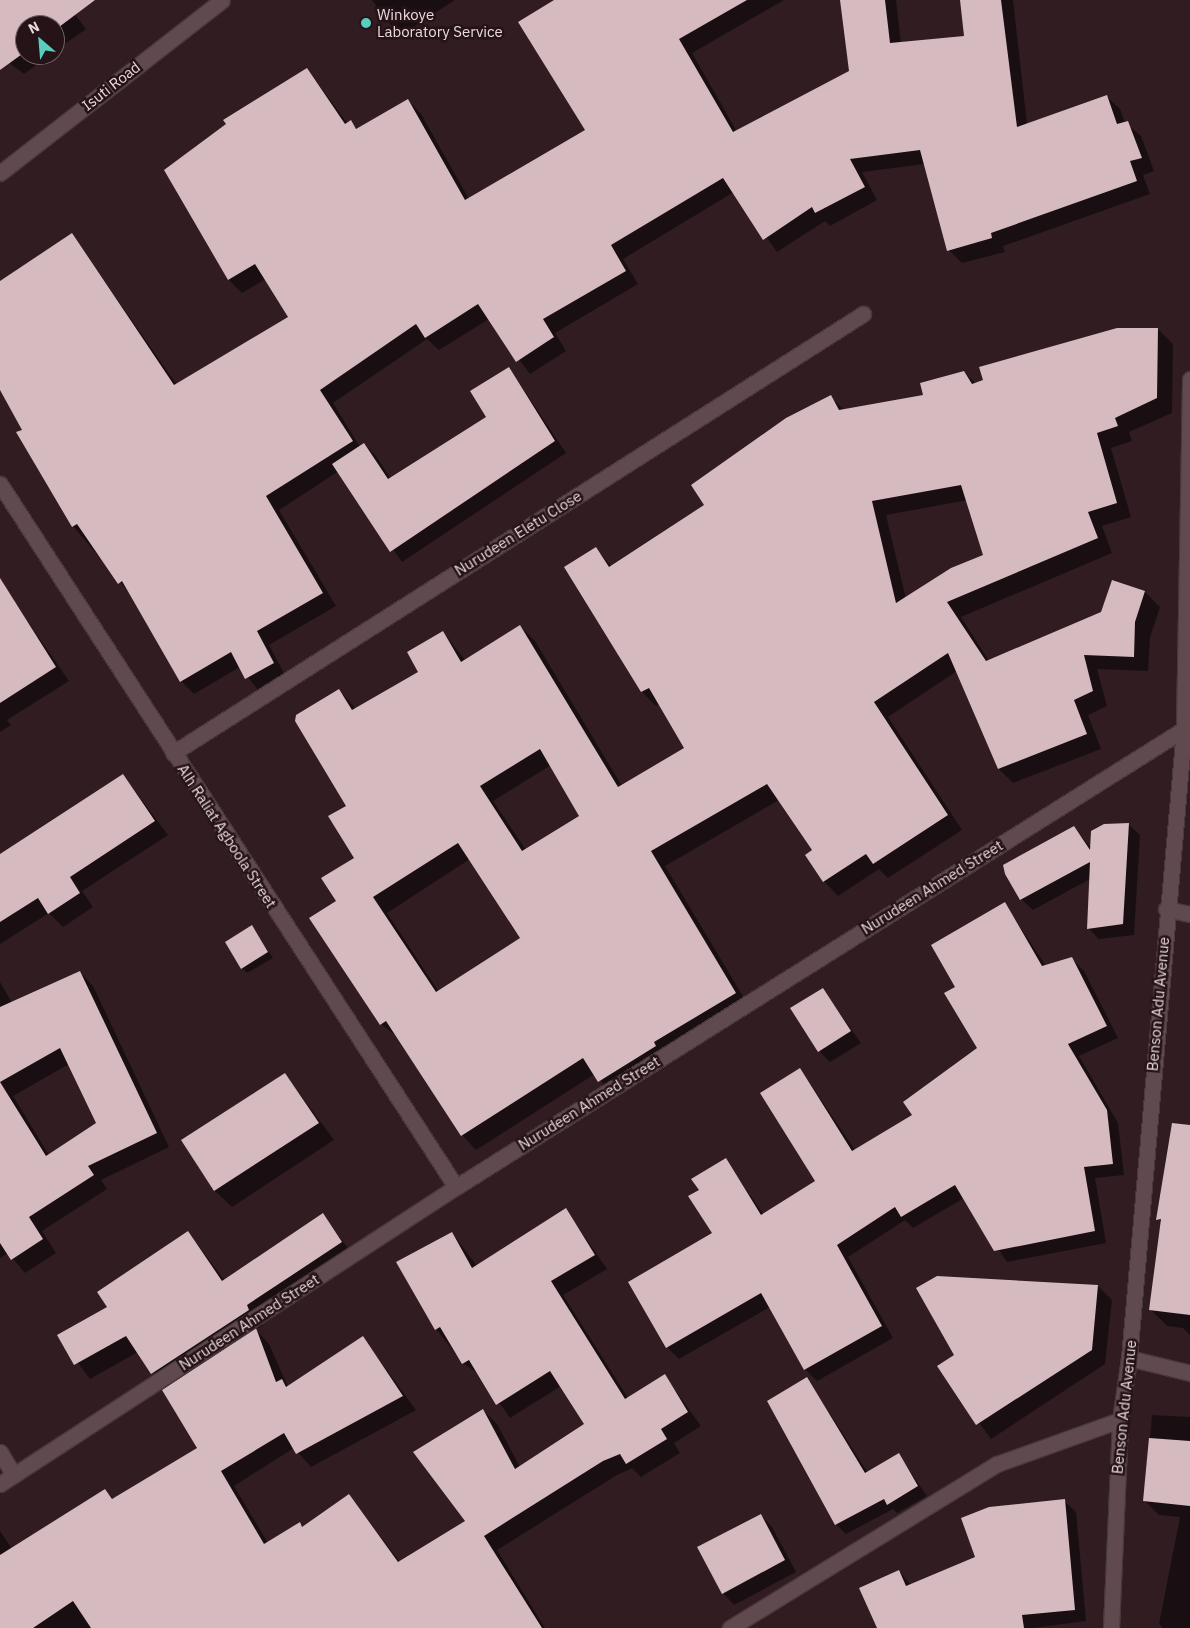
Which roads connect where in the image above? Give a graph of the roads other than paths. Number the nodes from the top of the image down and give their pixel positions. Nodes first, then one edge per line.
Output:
1 (222, 0) edge
2 (0, 173) edge
3 (863, 314) dead end
4 (1190, 379) edge
5 (1189, 395) edge
6 (0, 484) edge
7 (1184, 729) junction
8 (173, 753) junction
9 (1166, 909) junction
10 (1190, 914) edge
11 (456, 1187) junction
12 (1130, 1358) junction
13 (1190, 1373) edge
14 (1120, 1420) junction
15 (0, 1452) edge
16 (14, 1475) junction
17 (0, 1484) edge
18 (730, 1628) edge
19 (1111, 1628) edge

1 - 2 street, Isuti Road
3 - 8 street, Nurudeen Eletu Close
4 - 5 street, Benson Adu Avenue
5 - 7 street, Benson Adu Avenue
6 - 8 street, Alh Raliat Agboola Street
7 - 9 street, Benson Adu Avenue
7 - 11 street, Nurudeen Ahmed Street
8 - 11 street, Alh Raliat Agboola Street
9 - 10 street
9 - 12 street, Benson Adu Avenue
11 - 16 street, Nurudeen Ahmed Street
12 - 13 street
12 - 14 street, Benson Adu Avenue
14 - 18 street
14 - 19 street, Benson Adu Avenue
15 - 16 street
16 - 17 street, Nurudeen Ahmed Street

